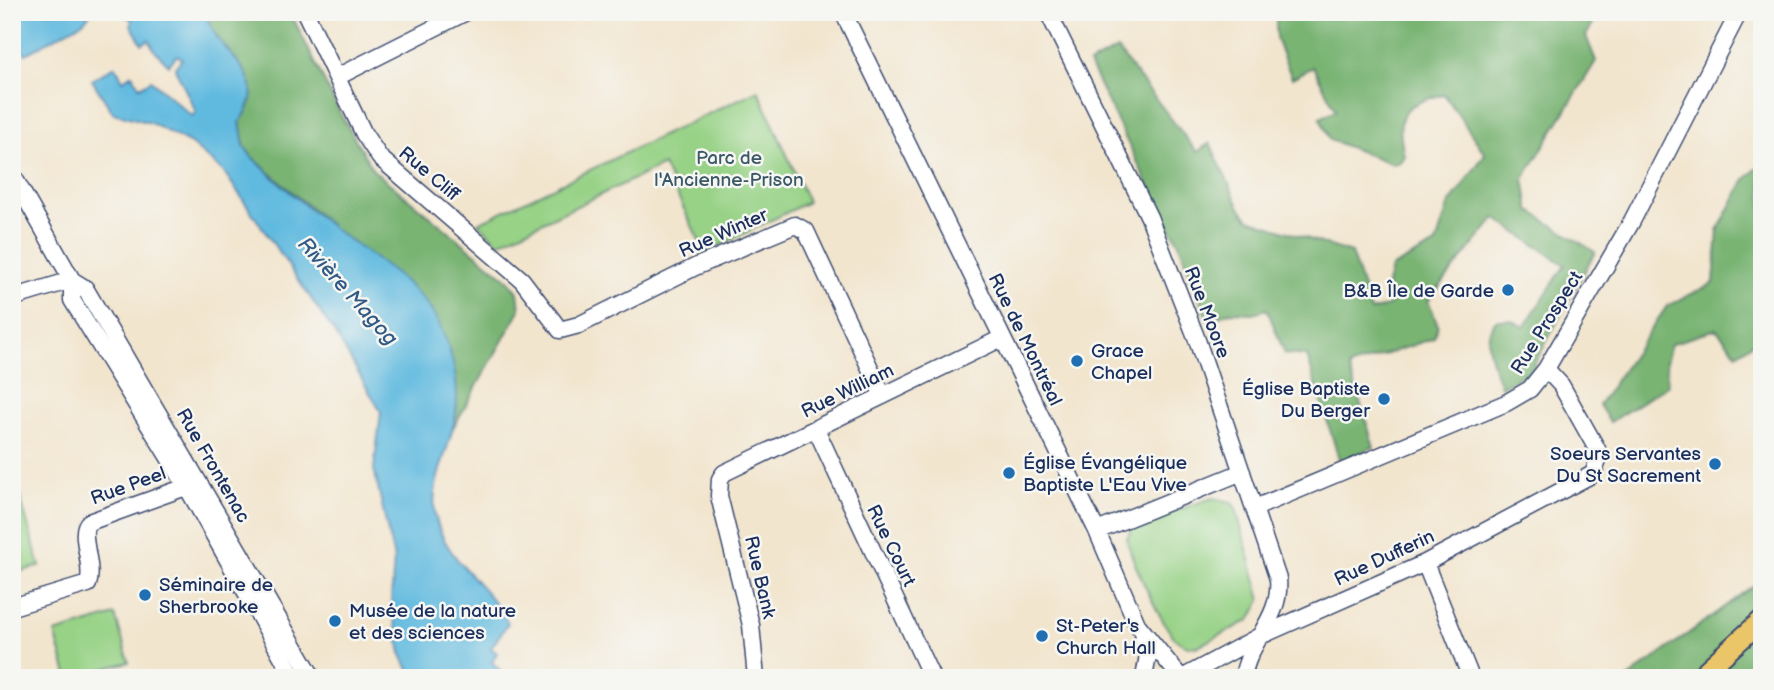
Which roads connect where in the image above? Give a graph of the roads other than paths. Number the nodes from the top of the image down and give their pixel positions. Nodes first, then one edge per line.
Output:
1 (305, 12) edge
2 (466, 12) edge
3 (843, 12) edge
4 (1048, 12) edge
5 (1739, 12) edge
6 (337, 77) junction
7 (12, 174) edge
8 (72, 280) junction
9 (12, 298) edge
10 (569, 330) joint
11 (1002, 338) junction
12 (1546, 369) junction
13 (883, 396) junction
14 (816, 429) junction
15 (1242, 472) junction
16 (193, 485) junction
17 (719, 487) joint
18 (1255, 508) junction
19 (1097, 531) junction
20 (1425, 563) junction
21 (12, 607) edge
22 (1762, 620) edge
23 (1137, 624) junction
24 (1258, 637) junction
25 (295, 678) edge
26 (313, 678) edge
27 (756, 678) edge
28 (932, 678) edge
29 (1144, 678) edge
30 (1182, 678) edge
31 (1243, 678) edge
32 (1471, 678) edge
33 (1698, 678) edge

1 - 6 street, Rue Cliff
2 - 6 street
3 - 11 street, Rue de Montréal
4 - 15 street, Rue Moore
5 - 12 street, Rue Prospect
6 - 10 street, Rue Cliff
7 - 8 street, Rue Frontenac
8 - 9 street
8 - 16 street, Rue Frontenac
10 - 13 street, Rue Winter
11 - 13 street, Rue William
11 - 19 street, Rue de Montréal
12 - 18 street, Rue Prospect
12 - 20 street, Rue Dufferin
13 - 14 street, Rue William
14 - 17 street, Rue William
14 - 28 street, Rue Court
15 - 18 street, Rue Moore
15 - 19 street
16 - 21 street, Rue Peel
16 - 25 street, Rue Frontenac
16 - 26 street, Rue Frontenac
17 - 27 street, Rue Bank
18 - 24 street, Rue Moore
19 - 23 street, Rue de Montréal
20 - 24 street, Rue Dufferin
20 - 32 street
22 - 33 main road
23 - 29 street
23 - 30 street, Rue de Montréal
24 - 30 street, Rue Dufferin
24 - 31 street, Rue Moore

